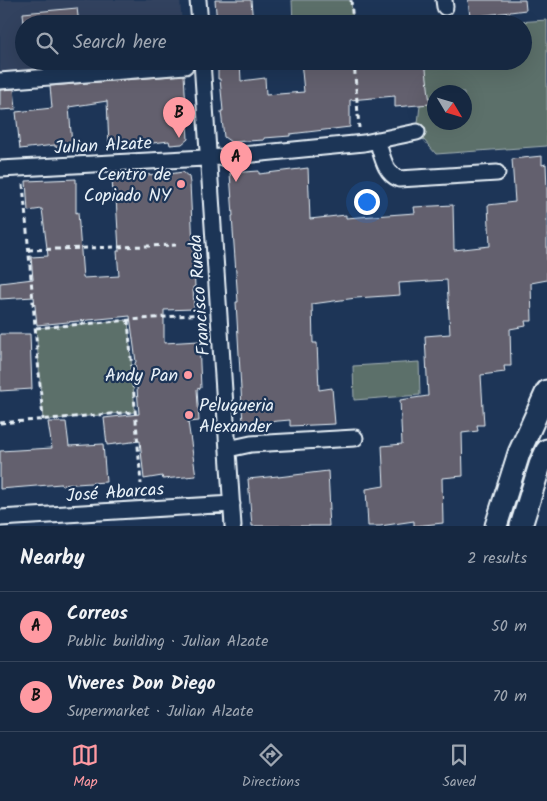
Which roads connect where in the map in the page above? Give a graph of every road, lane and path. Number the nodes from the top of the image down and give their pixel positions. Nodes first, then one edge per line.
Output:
1 (198, 0) edge
2 (352, 0) edge
3 (199, 15) edge
4 (353, 15) edge
5 (136, 70) edge
6 (203, 70) edge
7 (355, 70) edge
8 (0, 81) edge
9 (359, 128) dead end
10 (417, 132) dead end
11 (377, 140) junction
12 (208, 158) junction
13 (0, 169) edge
14 (497, 173) dead end
15 (22, 178) dead end
16 (176, 245) dead end
17 (28, 250) junction
18 (201, 314) dead end
19 (128, 320) junction
20 (36, 328) junction
21 (547, 391) edge
22 (135, 412) junction
23 (43, 420) junction
24 (0, 423) edge
25 (355, 438) dead end
26 (228, 449) junction
27 (547, 450) edge
28 (141, 484) dead end
29 (232, 504) junction
30 (0, 518) edge
31 (233, 526) edge
32 (496, 526) edge
33 (521, 526) edge

1 - 3 street
2 - 4 path
5 - 8 street
6 - 12 street, Francisco Rueda
7 - 9 path
10 - 11 street, Julian Alzate
11 - 12 street, Julian Alzate
11 - 14 street
12 - 13 street, Julian Alzate
12 - 26 street, Francisco Rueda
15 - 17 path
16 - 17 path
17 - 20 path
18 - 19 path
19 - 20 path
19 - 22 path
20 - 23 path
21 - 32 street
22 - 23 path
22 - 28 path
23 - 24 path
25 - 26 street
26 - 29 street, Francisco Rueda
27 - 33 street
29 - 30 street, José Abarcas
29 - 31 street, Francisco Rueda

